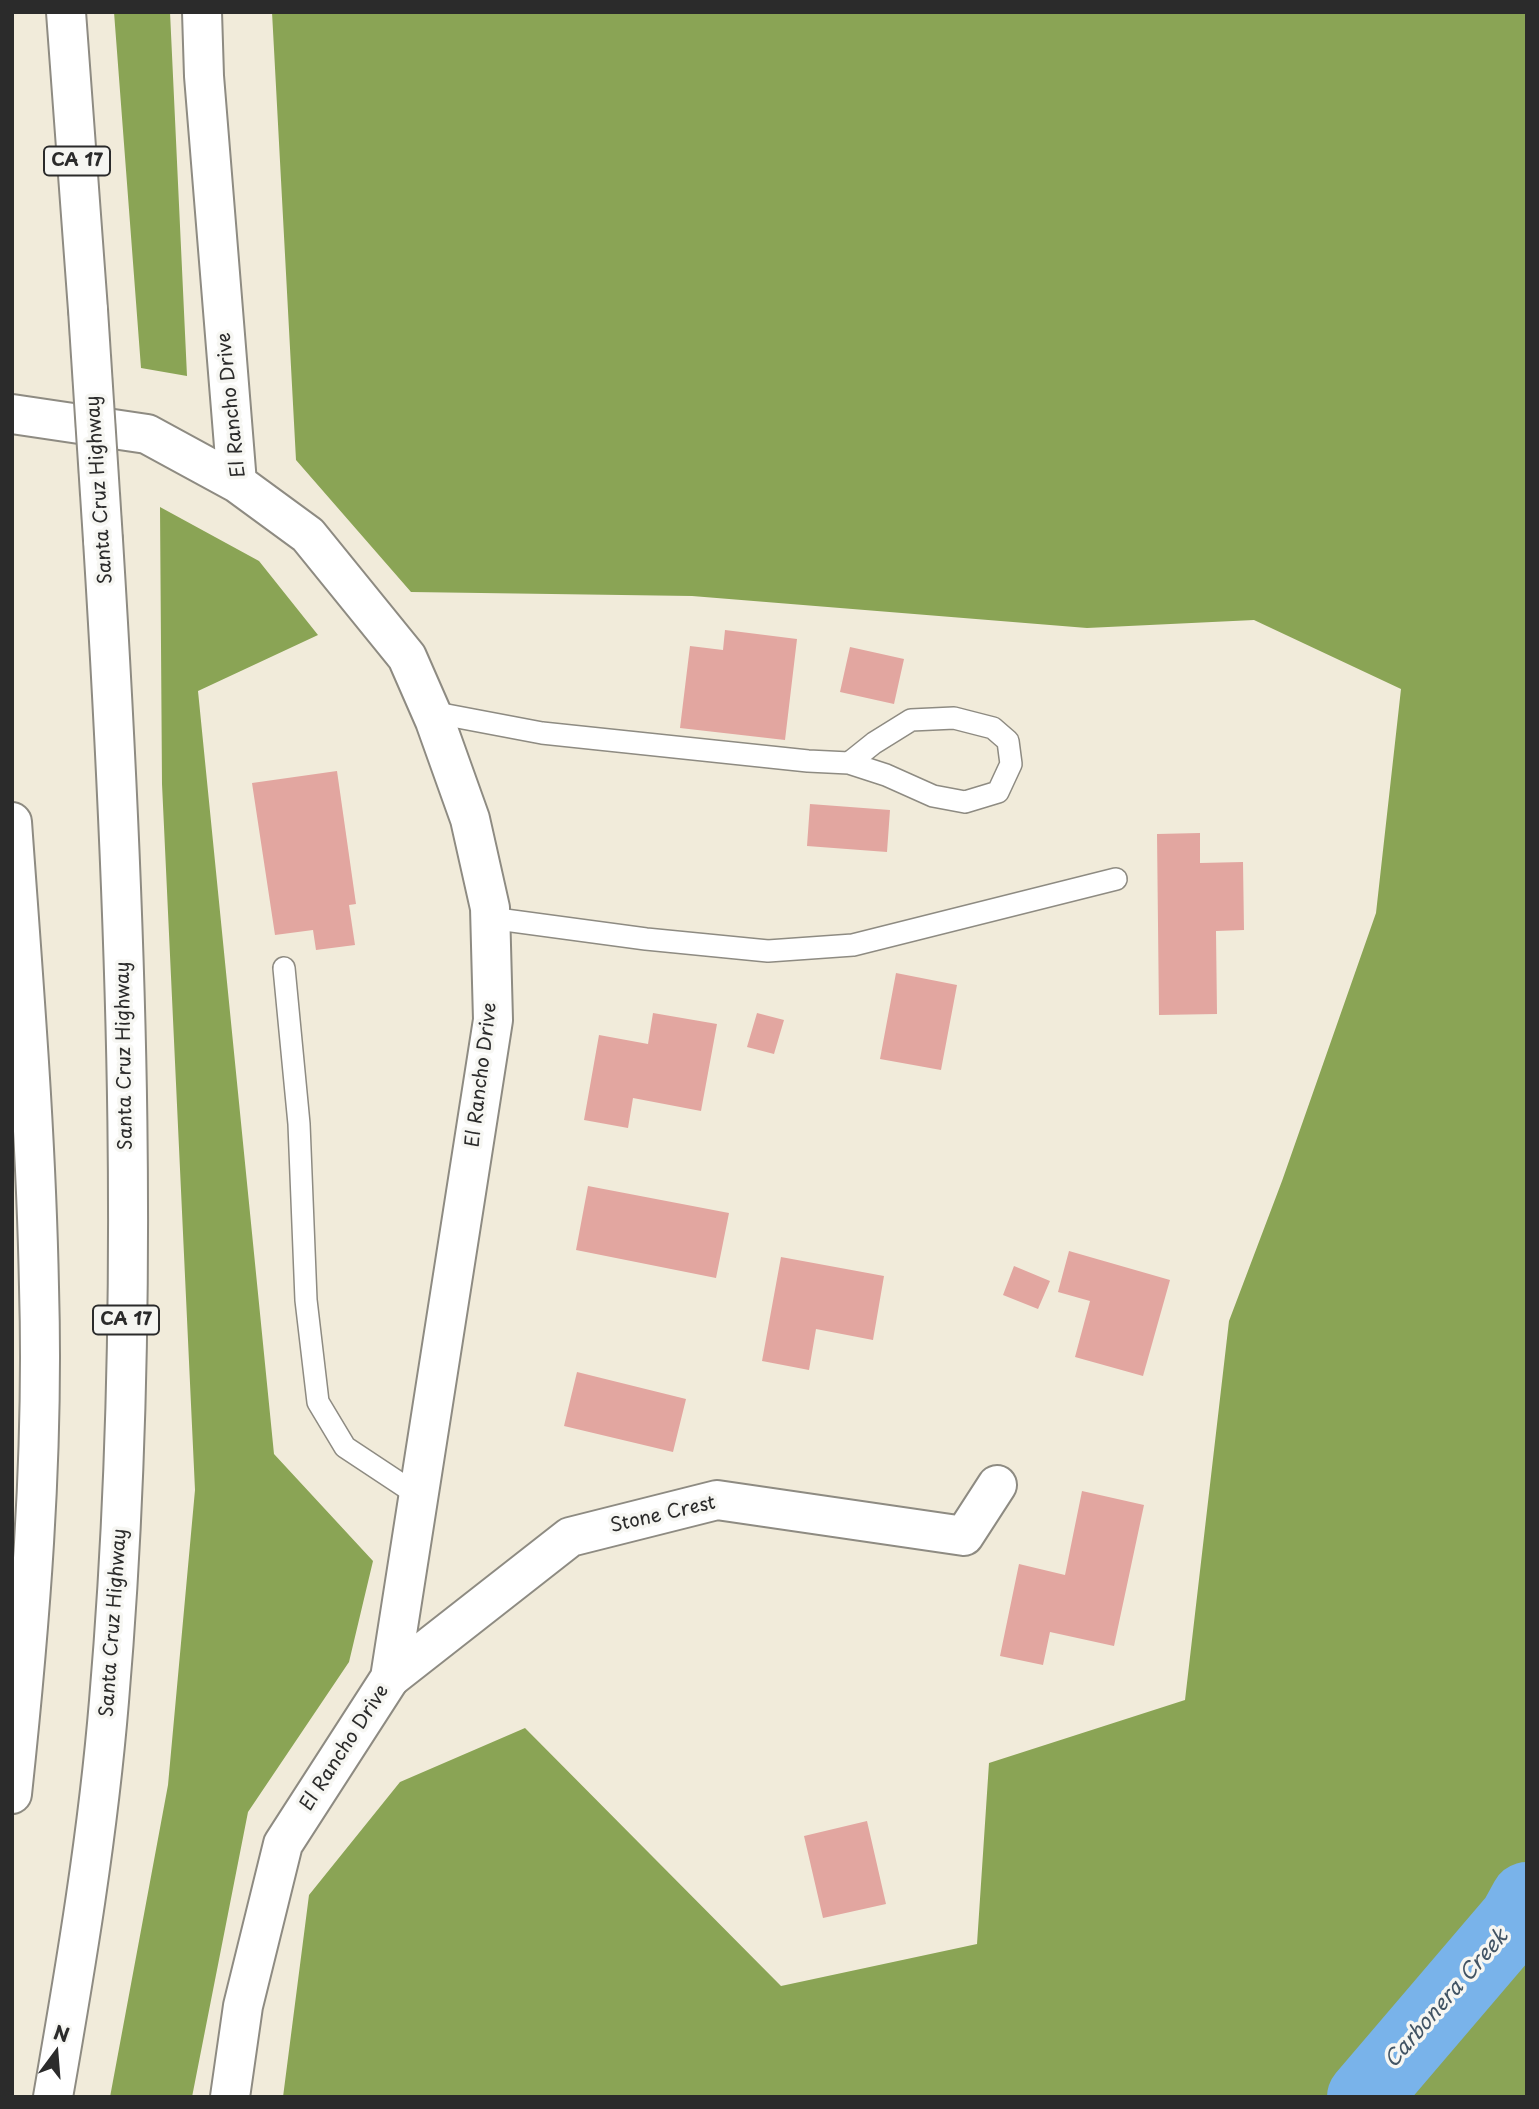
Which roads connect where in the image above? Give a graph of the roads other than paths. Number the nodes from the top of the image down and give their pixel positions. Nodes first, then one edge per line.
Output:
1 (66, 12) edge
2 (202, 12) edge
3 (12, 414) edge
4 (237, 483) junction
5 (431, 712) junction
6 (849, 763) junction
7 (12, 822) edge
8 (1116, 879) dead end
9 (490, 918) junction
10 (284, 968) dead end
11 (997, 1485) dead end
12 (419, 1496) junction
13 (390, 1678) junction
14 (12, 1794) edge
15 (53, 2097) edge
16 (230, 2097) edge

1 - 15 main road, Santa Cruz Highway / CA 17, bridge
2 - 4 main road, El Rancho Drive
3 - 4 main road
4 - 5 main road, El Rancho Drive
5 - 6 lane
5 - 9 main road, El Rancho Drive
6 - 6 lane
7 - 14 main road
8 - 9 lane
9 - 12 main road, El Rancho Drive
10 - 12 lane
11 - 13 main road, Stone Crest
12 - 13 main road, El Rancho Drive
13 - 16 main road, El Rancho Drive

